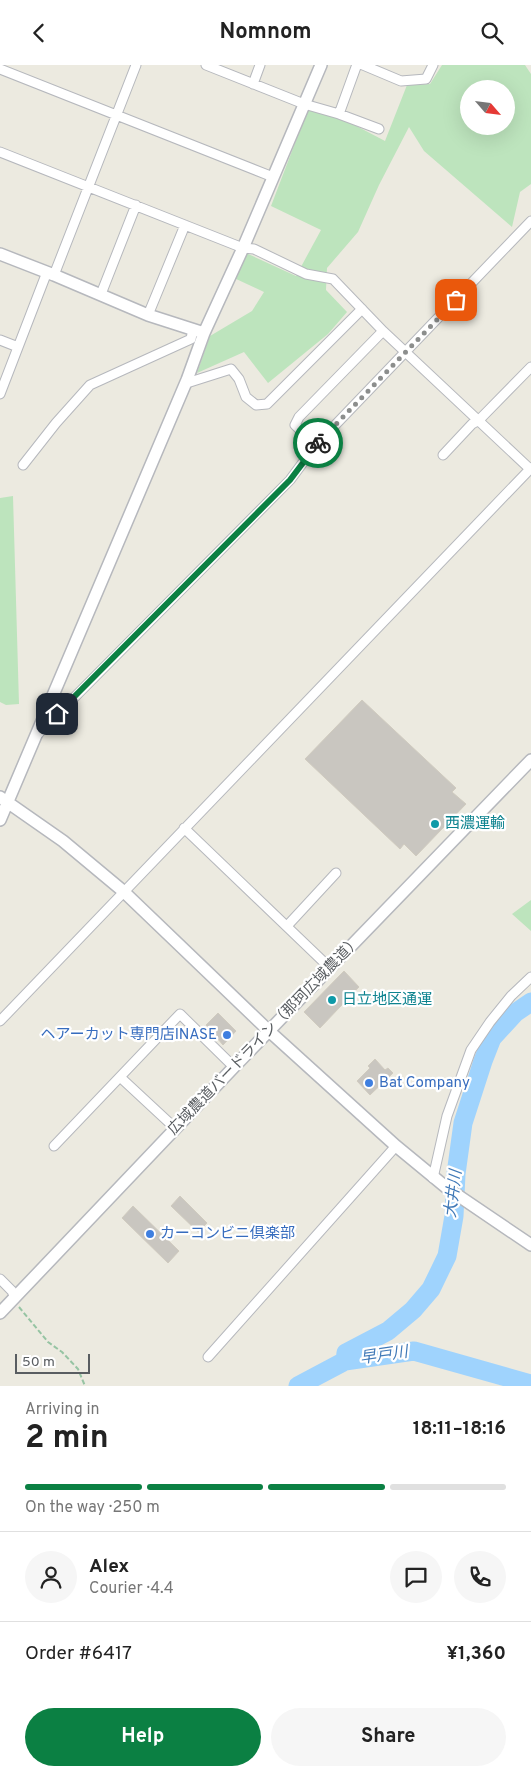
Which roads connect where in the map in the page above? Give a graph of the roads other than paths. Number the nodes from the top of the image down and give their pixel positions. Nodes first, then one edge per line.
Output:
1 (136, 65) edge
2 (206, 65) edge
3 (260, 65) edge
4 (321, 65) edge
5 (358, 65) edge
6 (363, 65) edge
7 (433, 65) edge
8 (0, 69) edge
9 (253, 84) junction
10 (304, 104) junction
11 (339, 113) junction
12 (116, 115) junction
13 (379, 129) dead end
14 (0, 152) edge
15 (273, 177) junction
16 (88, 187) junction
17 (136, 205) junction
18 (531, 221) edge
19 (184, 225) junction
20 (244, 248) junction
21 (0, 254) edge
22 (50, 273) junction
23 (101, 295) junction
24 (362, 309) junction
25 (148, 315) junction
26 (192, 329) junction
27 (383, 331) junction
28 (204, 333) junction
29 (0, 340) edge
30 (18, 347) junction
31 (406, 352) junction
32 (531, 367) edge
33 (187, 380) junction
34 (0, 394) edge
35 (479, 420) junction
36 (316, 445) junction
37 (443, 455) dead end
38 (23, 465) dead end
39 (531, 469) edge
40 (33, 742) junction
41 (531, 760) edge
42 (4, 800) edge
43 (0, 820) edge
44 (184, 828) junction
45 (336, 873) dead end
46 (123, 891) junction
47 (287, 926) junction
48 (330, 968) junction
49 (531, 977) edge
50 (0, 1021) edge
51 (269, 1031) junction
52 (234, 1067) junction
53 (120, 1077) junction
54 (176, 1129) junction
55 (54, 1146) dead end
56 (396, 1146) junction
57 (433, 1178) junction
58 (531, 1245) edge
59 (0, 1279) edge
60 (15, 1298) junction
61 (0, 1313) edge
62 (208, 1357) dead end

1 - 12 street
2 - 9 street
3 - 9 street
4 - 10 street
5 - 11 street
6 - 7 street
8 - 12 street
9 - 10 street
10 - 11 street
10 - 15 street
11 - 13 street
12 - 15 street
12 - 16 street
14 - 16 street
15 - 20 street
16 - 17 street
16 - 22 street
17 - 19 street
17 - 23 street
18 - 31 street
19 - 20 street
19 - 25 street
20 - 24 street
20 - 28 street
21 - 22 street
22 - 23 street
22 - 30 street
23 - 25 street
24 - 27 street
24 - 33 street
25 - 26 street
26 - 28 street
26 - 38 street
27 - 31 street
27 - 36 street
28 - 33 street
29 - 30 street
30 - 34 street
31 - 35 street
31 - 36 street
32 - 35 street
33 - 40 street
35 - 37 street
35 - 39 street
36 - 40 street
39 - 44 street
40 - 42 street
41 - 48 street, 広域農道バードライン（那珂広域農道）
42 - 43 street
42 - 46 street
44 - 46 street
44 - 47 street
45 - 47 street
46 - 50 street
46 - 51 street
47 - 48 street
48 - 51 street, 広域農道バードライン（那珂広域農道）
49 - 57 street
51 - 52 street, 広域農道バードライン（那珂広域農道）
51 - 56 street
52 - 53 street
52 - 54 street, 広域農道バードライン（那珂広域農道）
53 - 54 street
53 - 55 street
54 - 60 street, 広域農道バードライン（那珂広域農道）
56 - 57 street
56 - 62 street
57 - 58 street
59 - 60 street
60 - 61 street, 広域農道バードライン（那珂広域農道）

